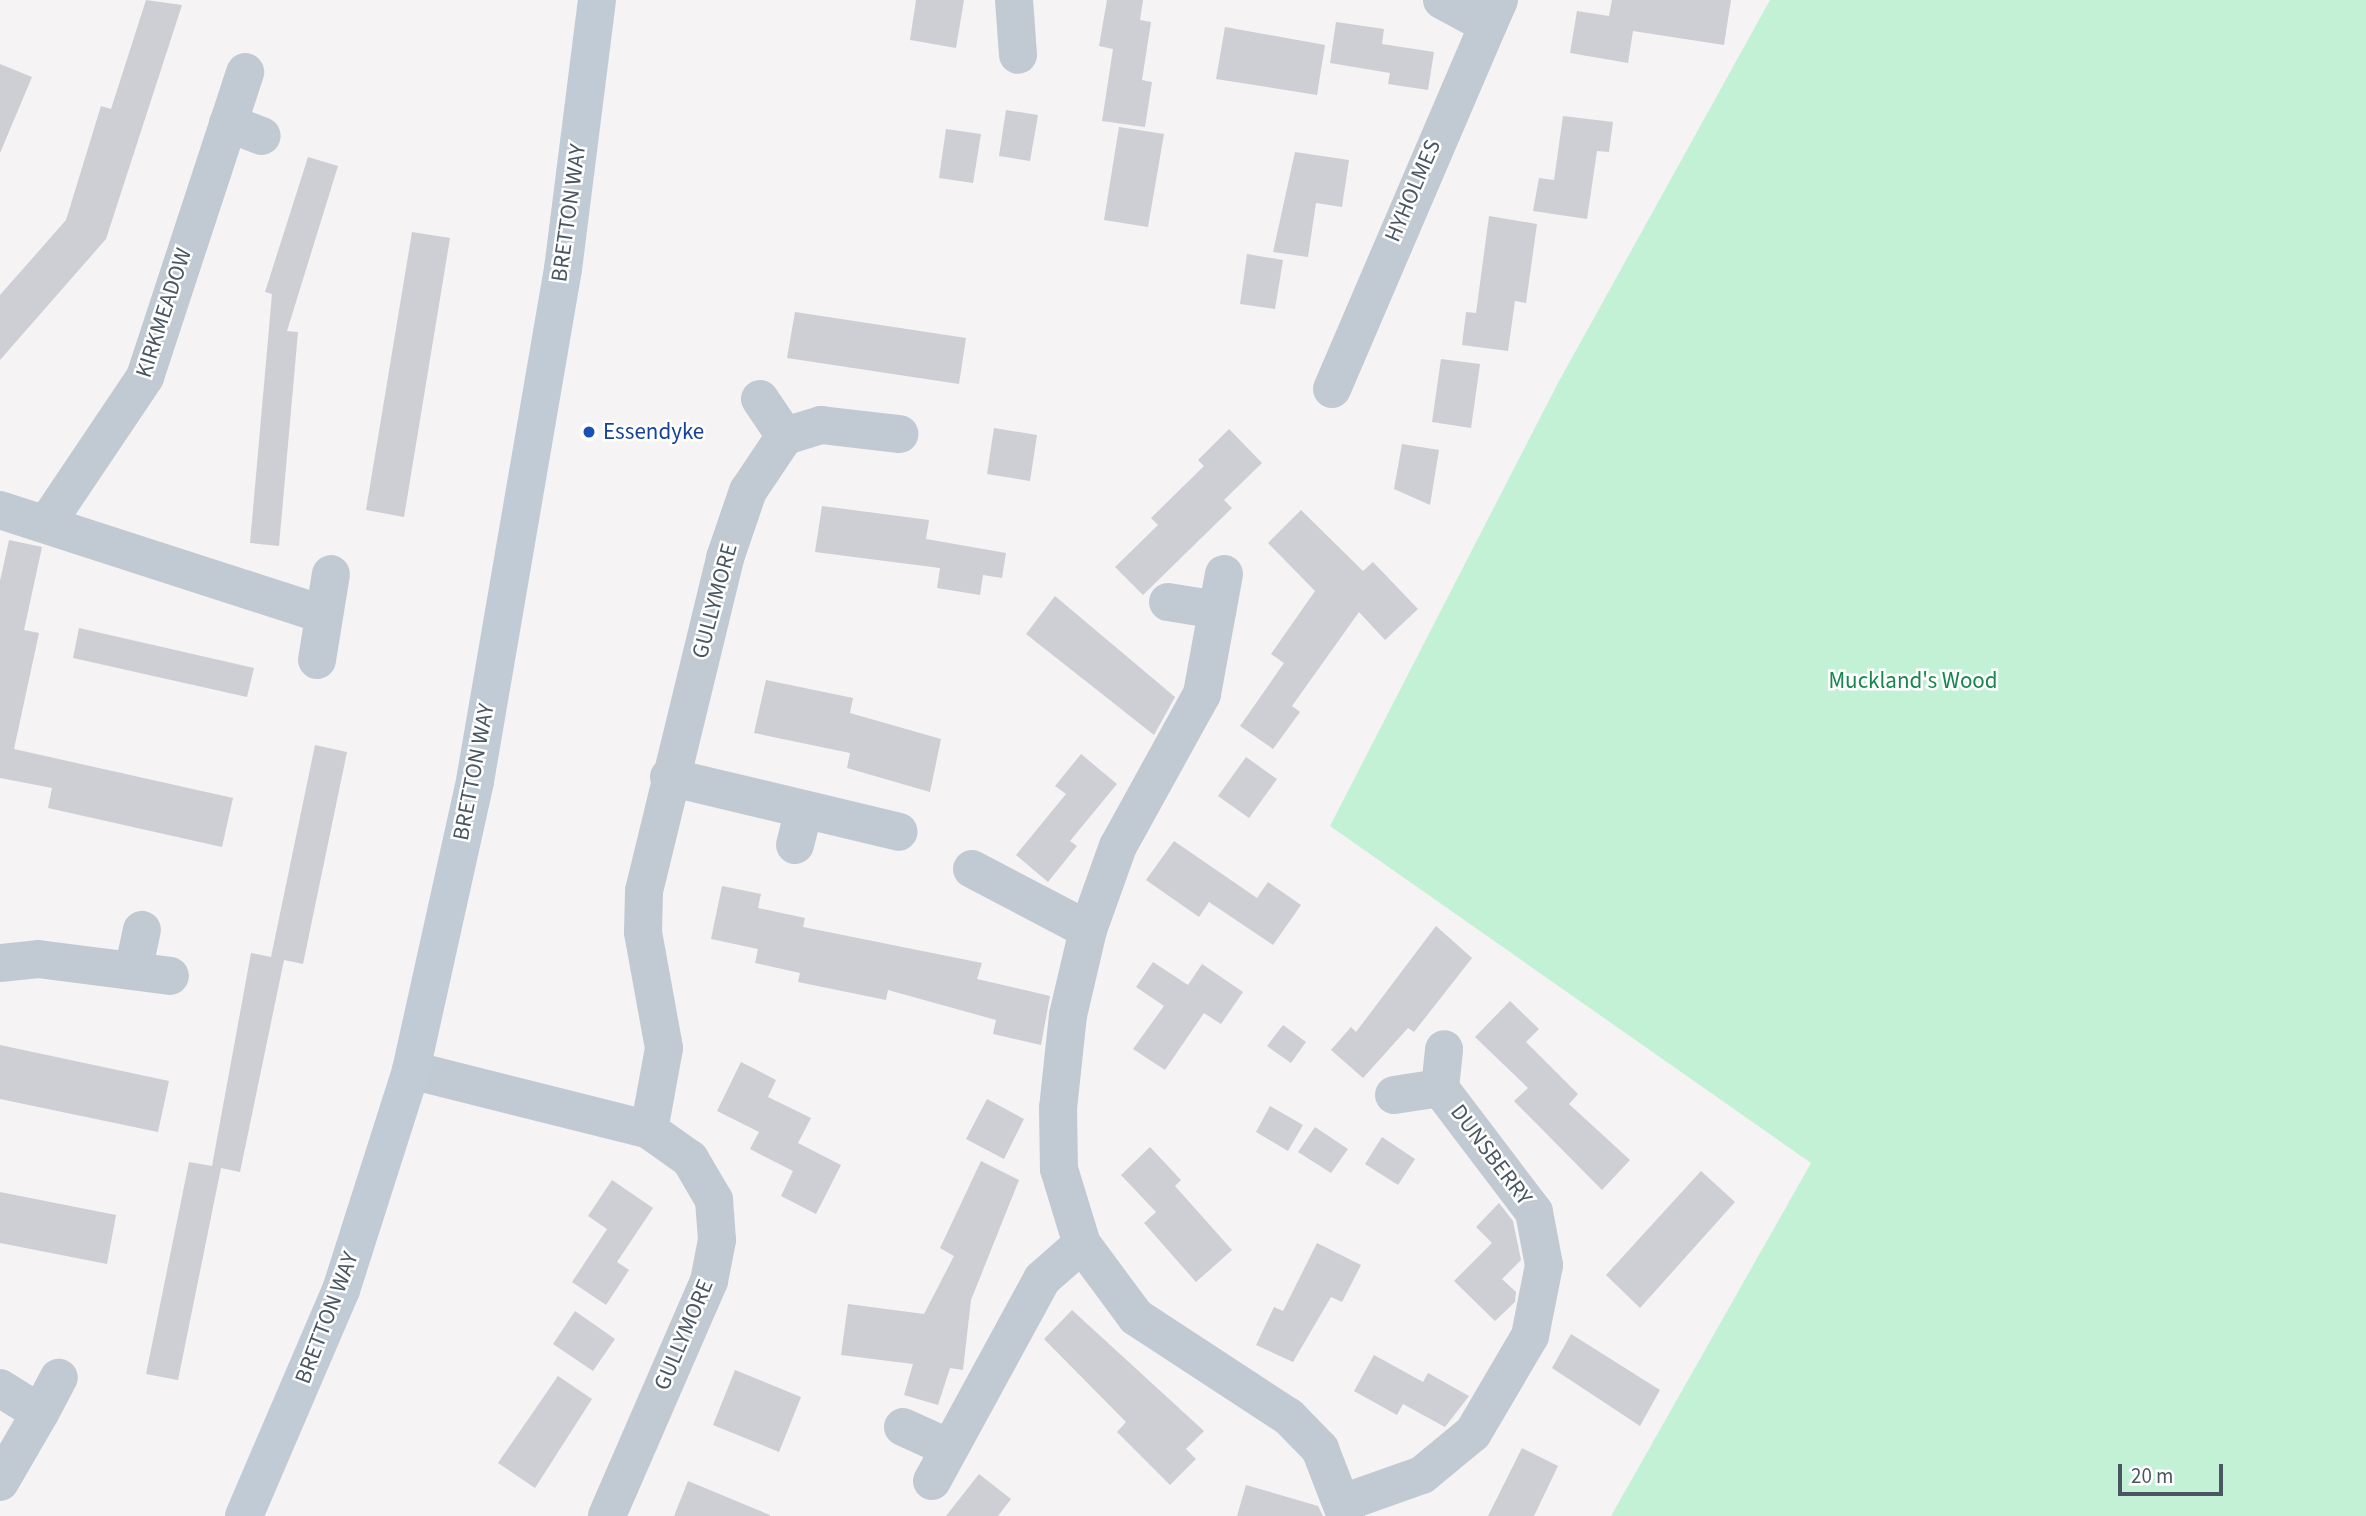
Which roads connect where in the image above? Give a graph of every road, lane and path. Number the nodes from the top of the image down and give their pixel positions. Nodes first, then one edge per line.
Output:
1 (597, 0) edge
2 (1014, 0) edge
3 (1442, 0) edge
4 (1494, 13) edge
5 (1018, 55) dead end
6 (244, 72) dead end
7 (1332, 367) dead end
8 (760, 399) dead end
9 (899, 434) dead end
10 (785, 436) junction
11 (0, 510) edge
12 (47, 523) junction
13 (331, 574) dead end
14 (1168, 602) dead end
15 (322, 614) junction
16 (317, 660) dead end
17 (669, 778) junction
18 (899, 832) dead end
19 (972, 869) dead end
20 (142, 930) dead end
21 (1088, 930) junction
22 (0, 963) edge
23 (1444, 1049) dead end
24 (411, 1070) junction
25 (1440, 1088) junction
26 (1394, 1096) dead end
27 (649, 1130) junction
28 (1082, 1244) junction
29 (59, 1378) dead end
30 (0, 1388) edge
31 (40, 1413) junction
32 (903, 1427) dead end
33 (0, 1482) edge
34 (1345, 1510) edge
35 (244, 1516) edge
36 (607, 1516) edge

1 - 24 street, BRETTON WAY
2 - 5 street
3 - 4 street, HYHOLMES
4 - 7 street, HYHOLMES
6 - 12 street, KIRKMEADOW
8 - 10 street
9 - 10 street
10 - 17 street, GULLYMORE
11 - 12 street
12 - 15 street
13 - 15 street
14 - 21 street, DUNSBERRY
15 - 16 street
17 - 18 street
17 - 27 street, GULLYMORE
19 - 21 street
20 - 22 street
21 - 28 street, DUNSBERRY
23 - 25 street, DUNSBERRY
24 - 27 street, GULLYMORE
24 - 35 street, BRETTON WAY
25 - 26 street, DUNSBERRY
25 - 34 street, DUNSBERRY
27 - 36 street, GULLYMORE
28 - 32 street
28 - 34 street, DUNSBERRY
29 - 31 street
30 - 31 street
31 - 33 street

